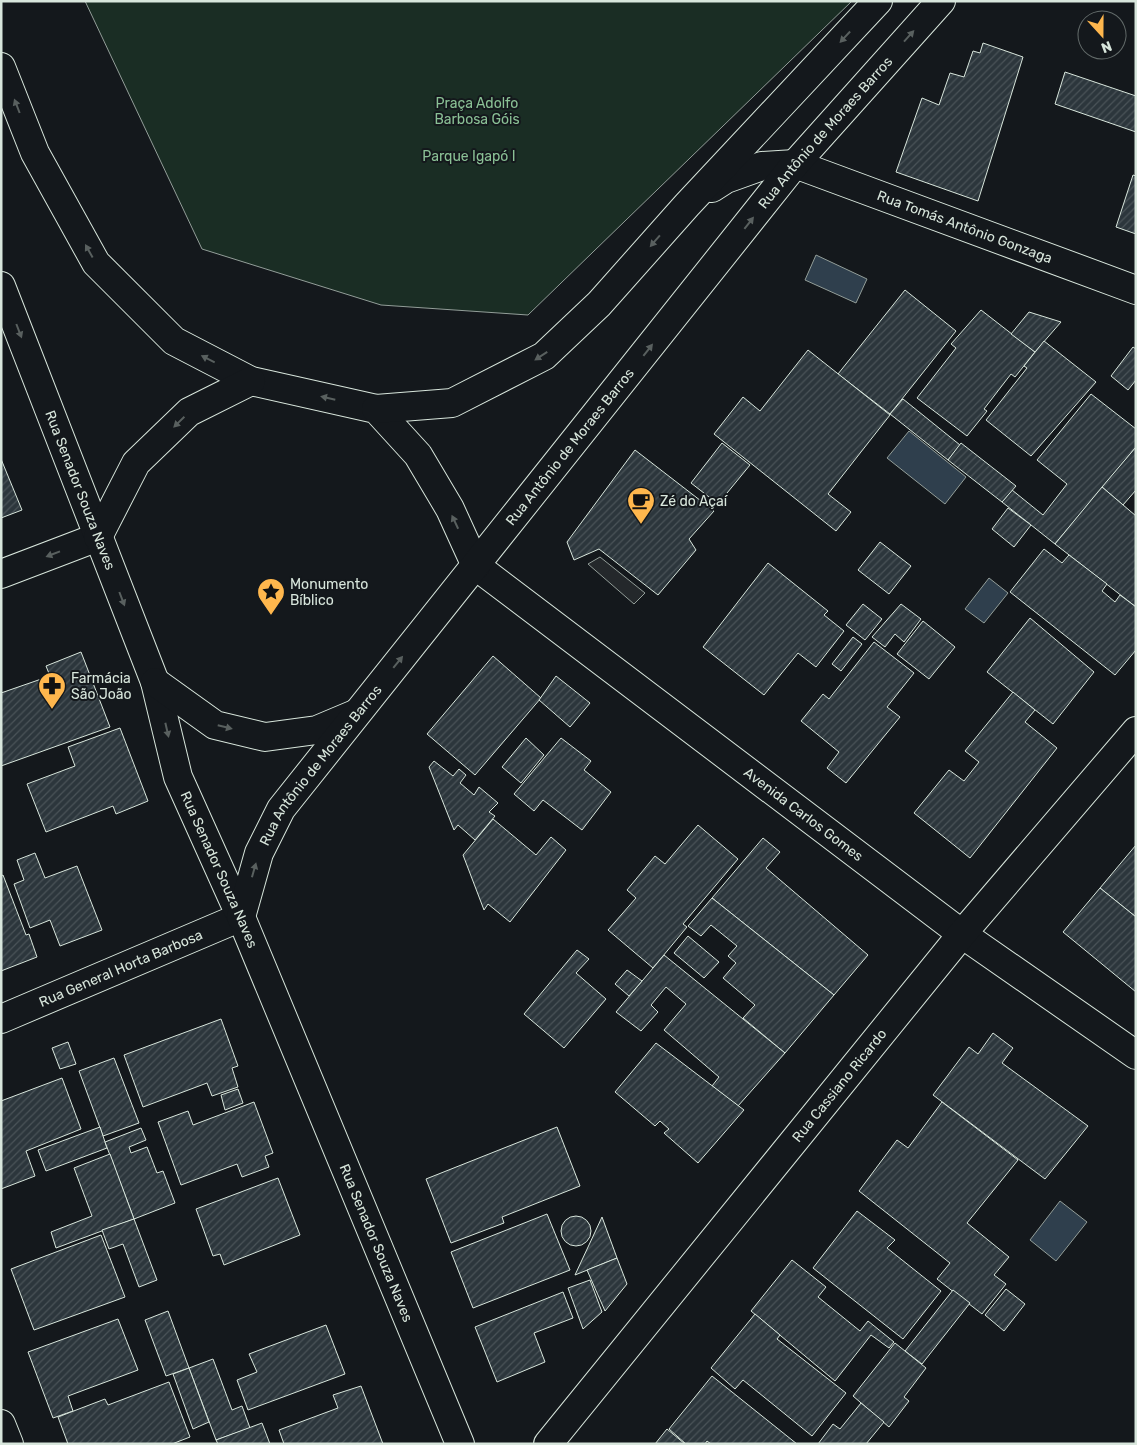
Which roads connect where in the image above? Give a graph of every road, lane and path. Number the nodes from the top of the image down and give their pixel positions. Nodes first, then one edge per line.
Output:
1 (878, 1) edge
2 (941, 1) edge
3 (1, 67) edge
4 (795, 164) junction
5 (687, 205) junction
6 (1, 286) edge
7 (1136, 290) edge
8 (251, 381) junction
9 (376, 409) junction
10 (98, 537) junction
11 (476, 566) junction
12 (1, 574) edge
13 (155, 682) junction
14 (356, 714) junction
15 (1136, 731) edge
16 (241, 917) junction
17 (962, 934) junction
18 (1, 1020) edge
19 (1136, 1055) edge
20 (1, 1424) edge
21 (9, 1444) edge
22 (460, 1444) edge
23 (548, 1444) edge

1 -> 5 street
4 -> 2 street, Rua Antônio de Moraes Barros
8 -> 3 street
4 - 5 street
4 - 7 street, Rua Tomás Antônio Gonzaga
11 -> 4 street, Rua Antônio de Moraes Barros
5 -> 9 street
6 -> 10 street, Rua Senador Souza Naves
9 -> 8 street
8 -> 10 street
11 -> 9 street
10 -> 12 street
10 -> 13 street, Rua Senador Souza Naves
14 -> 11 street, Rua Antônio de Moraes Barros
11 - 17 street, Avenida Carlos Gomes
13 -> 14 street
13 -> 16 street, Rua Senador Souza Naves
16 -> 14 street, Rua Antônio de Moraes Barros
15 - 17 street, Rua Cassiano Ricardo
16 - 18 street, Rua General Horta Barbosa
16 - 22 street, Rua Senador Souza Naves
17 - 19 street, Avenida Carlos Gomes
17 - 23 street, Rua Cassiano Ricardo
20 - 21 street

